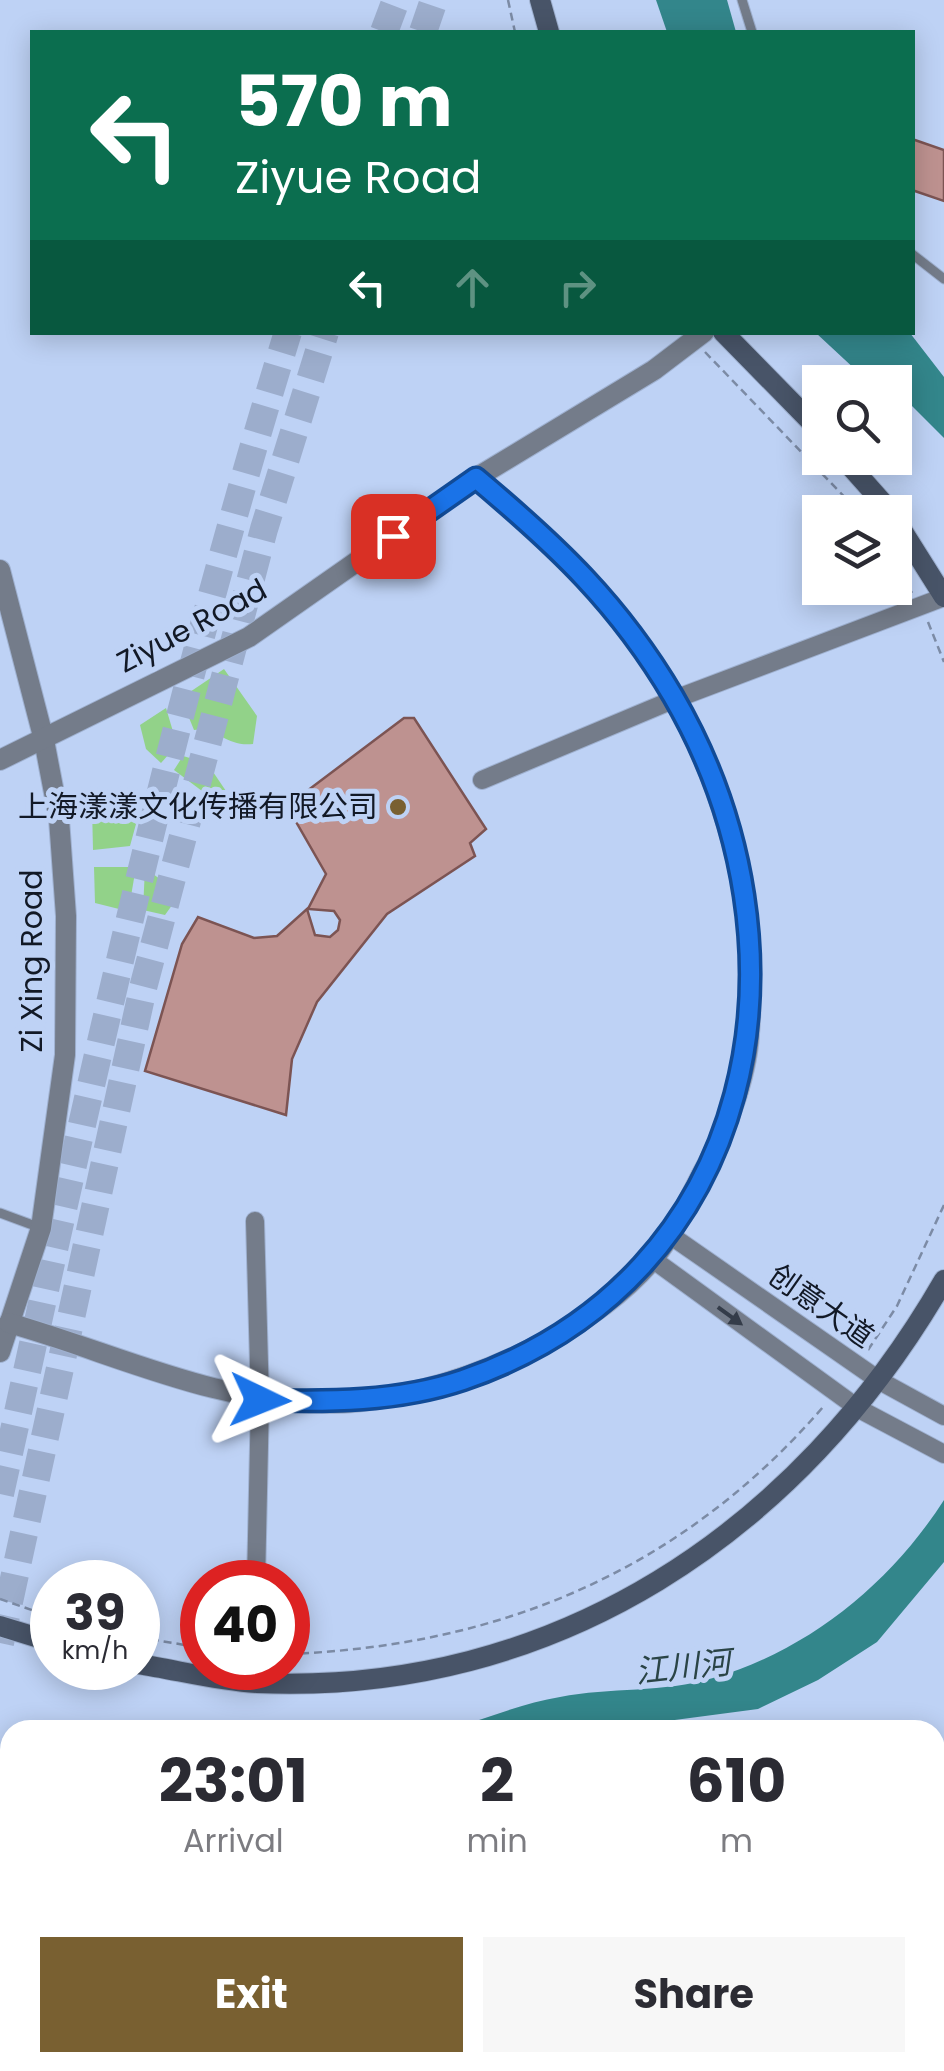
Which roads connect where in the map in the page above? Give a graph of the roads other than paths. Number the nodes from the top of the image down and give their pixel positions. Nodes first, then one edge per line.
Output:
1 (540, 0) edge
2 (742, 0) edge
3 (548, 30) edge
4 (751, 30) edge
5 (915, 256) edge
6 (944, 280) edge
7 (726, 335) edge
8 (699, 336) edge
9 (802, 413) edge
10 (858, 475) edge
11 (476, 478) junction
12 (875, 495) edge
13 (912, 546) edge
14 (0, 570) edge
15 (944, 597) edge
16 (675, 699) junction
17 (44, 740) junction
18 (0, 760) edge
19 (482, 780) dead end
20 (0, 1213) edge
21 (255, 1220) dead end
22 (41, 1228) junction
23 (670, 1234) junction
24 (652, 1258) junction
25 (944, 1280) edge
26 (10, 1323) junction
27 (0, 1352) edge
28 (880, 1382) junction
29 (260, 1400) junction
30 (859, 1409) junction
31 (944, 1416) edge
32 (944, 1454) edge
33 (256, 1560) edge
34 (0, 1626) edge
35 (30, 1635) edge
36 (310, 1681) edge

1 - 3 main road
2 - 4 lane
5 - 6 lane
7 - 9 main road
8 - 11 street, Ziyue Road
10 - 12 main road
11 - 16 street
11 - 17 street, Ziyue Road
13 - 15 main road
14 - 17 street, Zi Xing Road
15 - 16 street
16 - 19 street
16 - 23 street
17 - 18 street, Ziyue Road
17 - 22 street, Zi Xing Road
20 - 22 lane
21 - 29 street
22 - 26 street, Zi Xing Road
23 - 24 street
23 - 28 street, 创意大道
24 - 29 street
24 -> 30 street
25 - 28 main road
26 - 27 street, Zi Xing Road
26 - 29 street
28 - 30 main road
28 - 31 street, 创意大道
29 - 33 street
30 - 32 street
30 - 36 main road
34 - 35 main road

